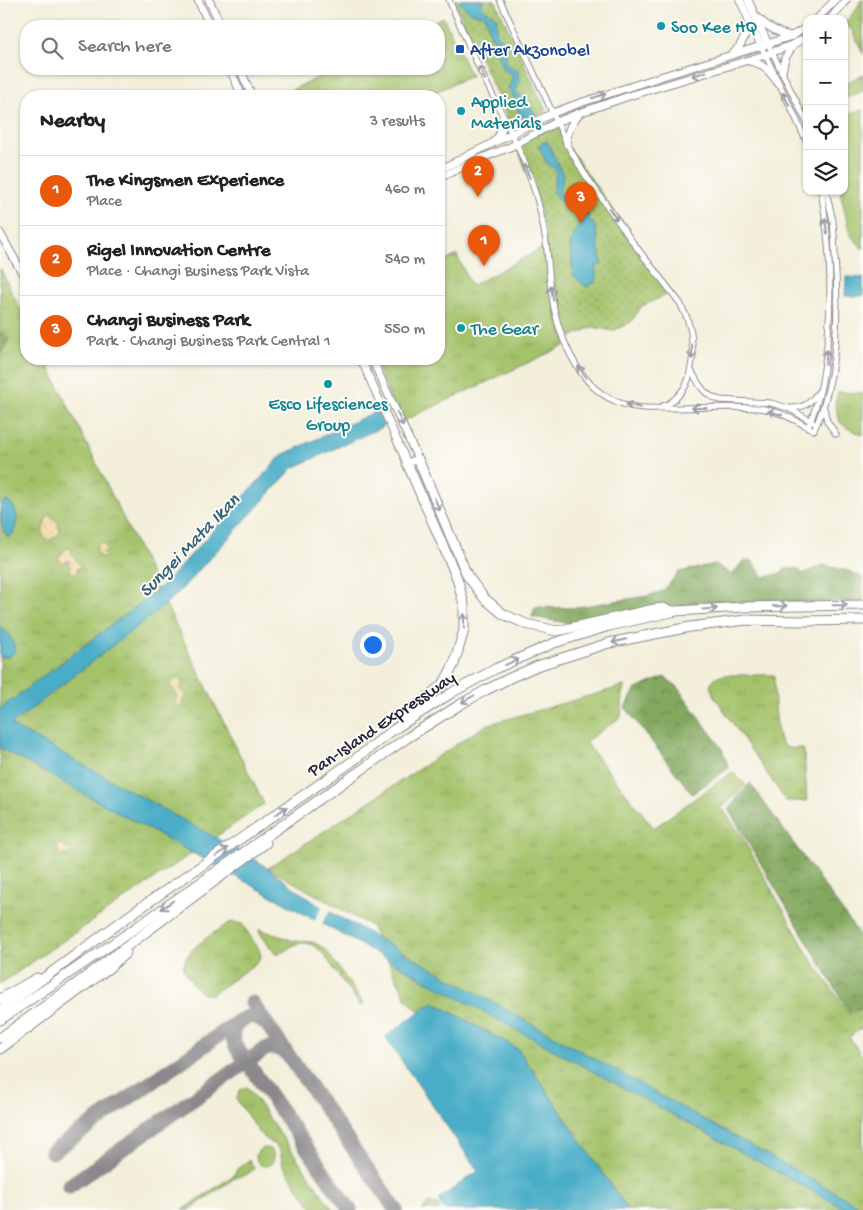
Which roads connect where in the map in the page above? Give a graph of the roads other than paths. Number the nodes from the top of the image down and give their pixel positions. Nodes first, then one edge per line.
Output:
1 (198, 0) edge
2 (208, 0) edge
3 (449, 0) edge
4 (500, 0) edge
5 (740, 0) edge
6 (748, 0) edge
7 (835, 0) edge
8 (846, 0) edge
9 (822, 15) edge
10 (833, 15) edge
11 (753, 19) junction
12 (207, 20) edge
13 (217, 20) edge
14 (803, 29) edge
15 (792, 36) junction
16 (803, 39) edge
17 (794, 44) junction
18 (765, 45) junction
19 (733, 54) junction
20 (769, 54) junction
21 (746, 60) junction
22 (782, 72) junction
23 (233, 75) edge
24 (243, 75) edge
25 (778, 83) junction
26 (239, 90) edge
27 (249, 90) edge
28 (579, 113) junction
29 (553, 114) junction
30 (803, 115) edge
31 (503, 117) junction
32 (557, 122) junction
33 (512, 134) junction
34 (803, 134) edge
35 (493, 143) junction
36 (516, 144) junction
37 (567, 144) junction
38 (445, 167) edge
39 (445, 175) edge
40 (822, 195) edge
41 (827, 195) edge
42 (0, 233) edge
43 (20, 269) edge
44 (364, 365) edge
45 (375, 365) edge
46 (691, 369) junction
47 (822, 387) junction
48 (659, 408) junction
49 (788, 408) junction
50 (824, 408) junction
51 (810, 424) junction
52 (836, 434) dead end
53 (418, 459) junction
54 (407, 463) junction
55 (863, 605) edge
56 (676, 611) junction
57 (863, 620) edge
58 (802, 621) junction
59 (863, 626) edge
60 (393, 730) junction
61 (219, 873) junction
62 (169, 915) junction
63 (76, 955) junction
64 (0, 999) edge
65 (0, 1010) edge
66 (0, 1020) edge
67 (0, 1038) edge
68 (0, 1049) edge

1 - 12 main road
2 - 13 main road
31 -> 3 street
4 - 29 street
5 - 11 main road
6 - 11 main road
7 - 9 main road
8 - 10 main road
11 - 15 main road
11 - 18 main road
11 - 19 main road
14 - 15 main road
15 - 18 main road
16 - 17 main road
17 - 20 main road
17 - 22 main road
18 - 19 main road
18 - 20 street
29 -> 19 main road
20 - 21 main road
20 - 22 street
20 - 25 street
21 - 25 main road
21 -> 28 main road
22 - 30 street
23 - 26 main road
24 - 27 main road
34 -> 25 street
28 - 32 main road
28 - 37 main road
29 - 32 street
29 - 33 main road
31 - 33 street
31 - 35 main road
32 - 36 main road
32 - 37 street
33 - 35 main road
33 - 36 street
35 - 38 main road
36 - 39 main road
48 -> 36 street
37 -> 46 street
47 -> 40 street
41 - 50 street
42 - 43 main road
44 - 54 main road
45 -> 53 main road
46 - 48 street
46 - 49 street
47 - 49 street
47 - 51 street
51 -> 48 street
49 - 51 street
50 - 51 street
50 - 52 street
53 - 54 main road
53 -> 56 highway
60 -> 54 highway
56 -> 55 highway, Pan-Island Expressway
60 -> 56 highway, Pan-Island Expressway
57 - 58 highway, Pan-Island Expressway
58 - 59 highway
58 -> 61 highway, Pan-Island Expressway
63 -> 60 highway, Pan-Island Expressway
61 - 62 highway
61 -> 66 highway
62 - 67 highway
62 - 68 highway
63 - 64 highway
63 - 65 highway

